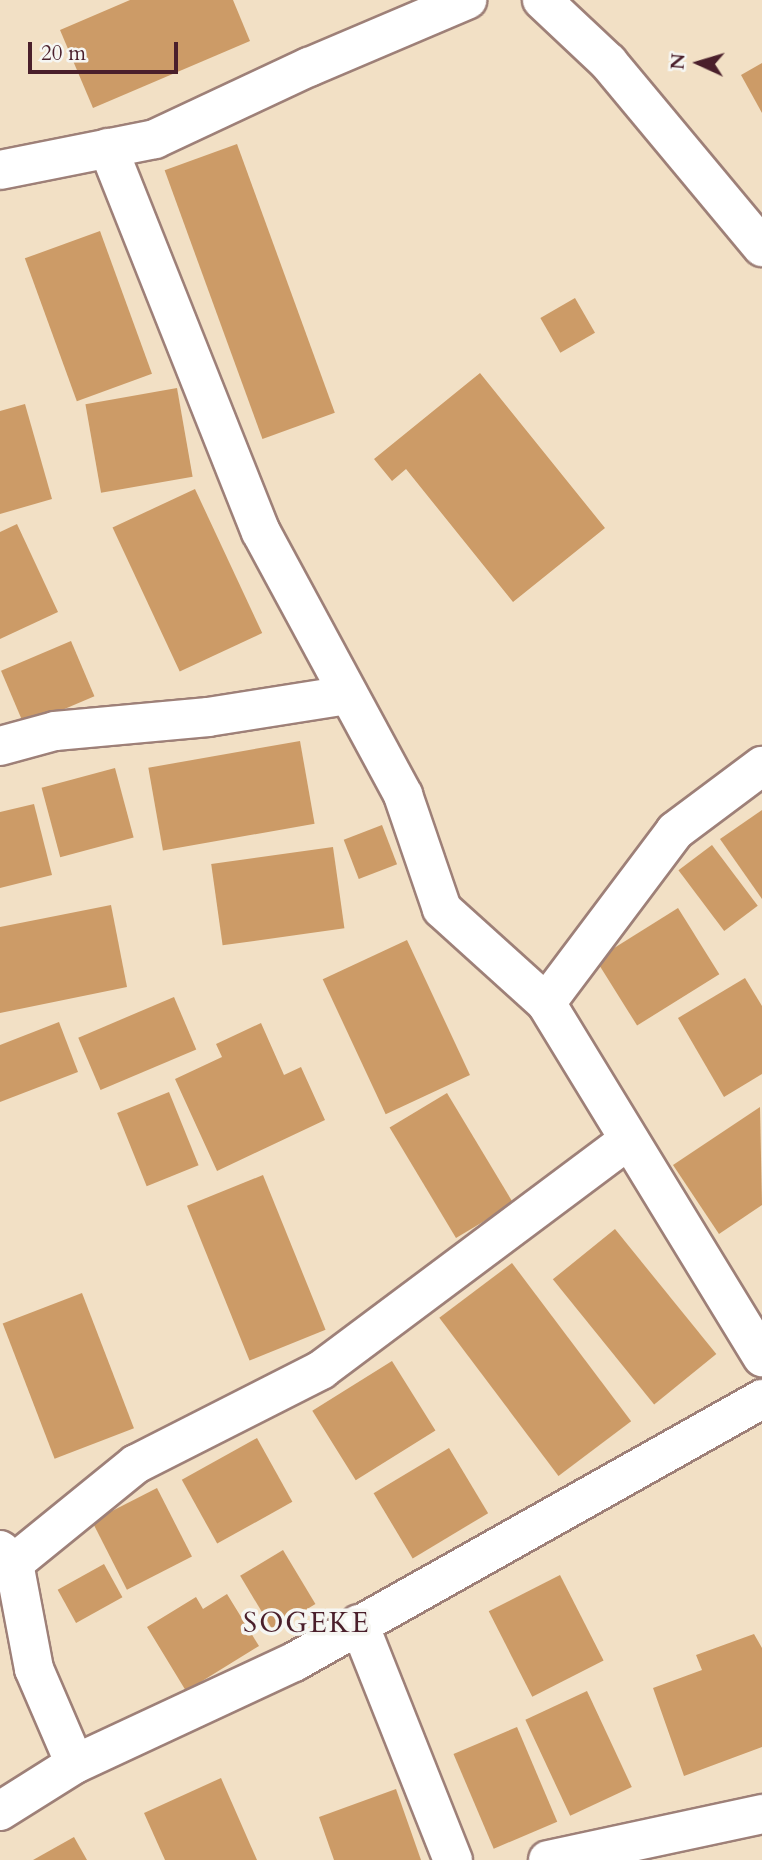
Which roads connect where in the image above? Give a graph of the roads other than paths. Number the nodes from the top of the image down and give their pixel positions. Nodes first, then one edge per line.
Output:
1 (467, 0) edge
2 (542, 0) edge
3 (107, 148) junction
4 (0, 170) edge
5 (762, 247) edge
6 (347, 695) junction
7 (0, 746) edge
8 (762, 766) edge
9 (546, 1003) junction
10 (629, 1140) junction
11 (762, 1357) edge
12 (762, 1399) edge
13 (7, 1556) edge
14 (359, 1624) junction
15 (75, 1764) junction
16 (0, 1811) edge
17 (762, 1814) edge
18 (453, 1860) edge
19 (548, 1860) edge

1 - 3 street
2 - 5 street
3 - 4 street
3 - 6 street
6 - 7 street
6 - 9 street
8 - 9 street
9 - 10 street
10 - 11 street
10 - 13 street
12 - 14 street
13 - 15 street
14 - 15 street
14 - 18 street
15 - 16 street
17 - 19 street

